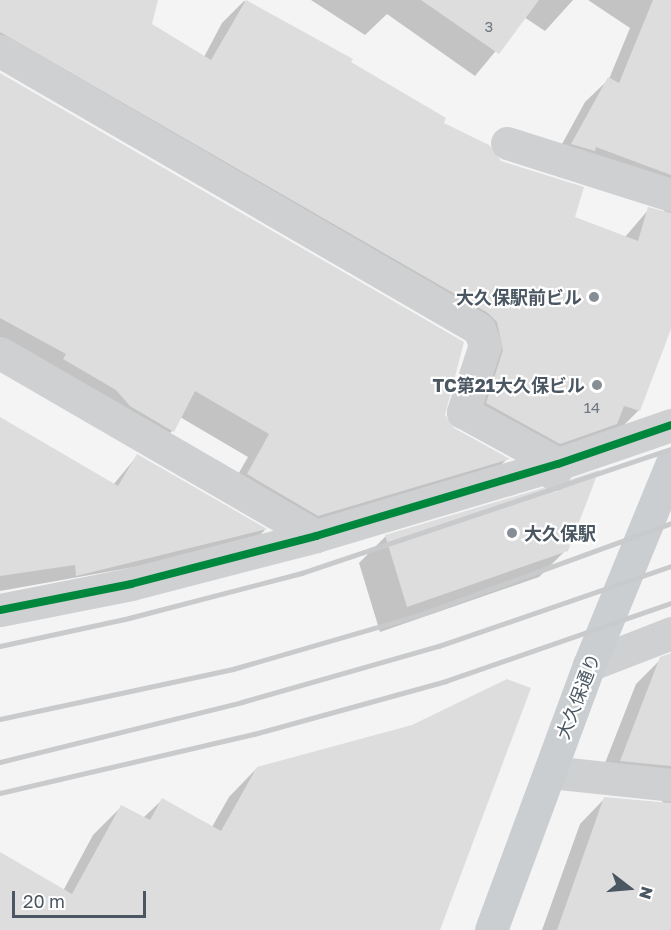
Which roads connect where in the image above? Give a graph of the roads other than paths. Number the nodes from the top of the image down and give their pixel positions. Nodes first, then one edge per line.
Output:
1 (0, 51) edge
2 (507, 143) dead end
3 (671, 195) edge
4 (0, 353) edge
5 (671, 425) edge
6 (671, 465) edge
7 (556, 469) junction
8 (316, 536) junction
9 (0, 610) edge
10 (671, 633) edge
11 (589, 665) junction
12 (550, 772) junction
13 (671, 785) edge
14 (491, 930) edge

1 - 7 street
2 - 3 street
4 - 8 street
5 - 7 street
6 - 11 main road, 大久保通り
7 - 8 street
8 - 9 street
10 - 11 street
11 - 12 main road, 大久保通り
12 - 13 street
12 - 14 main road, 大久保通り

